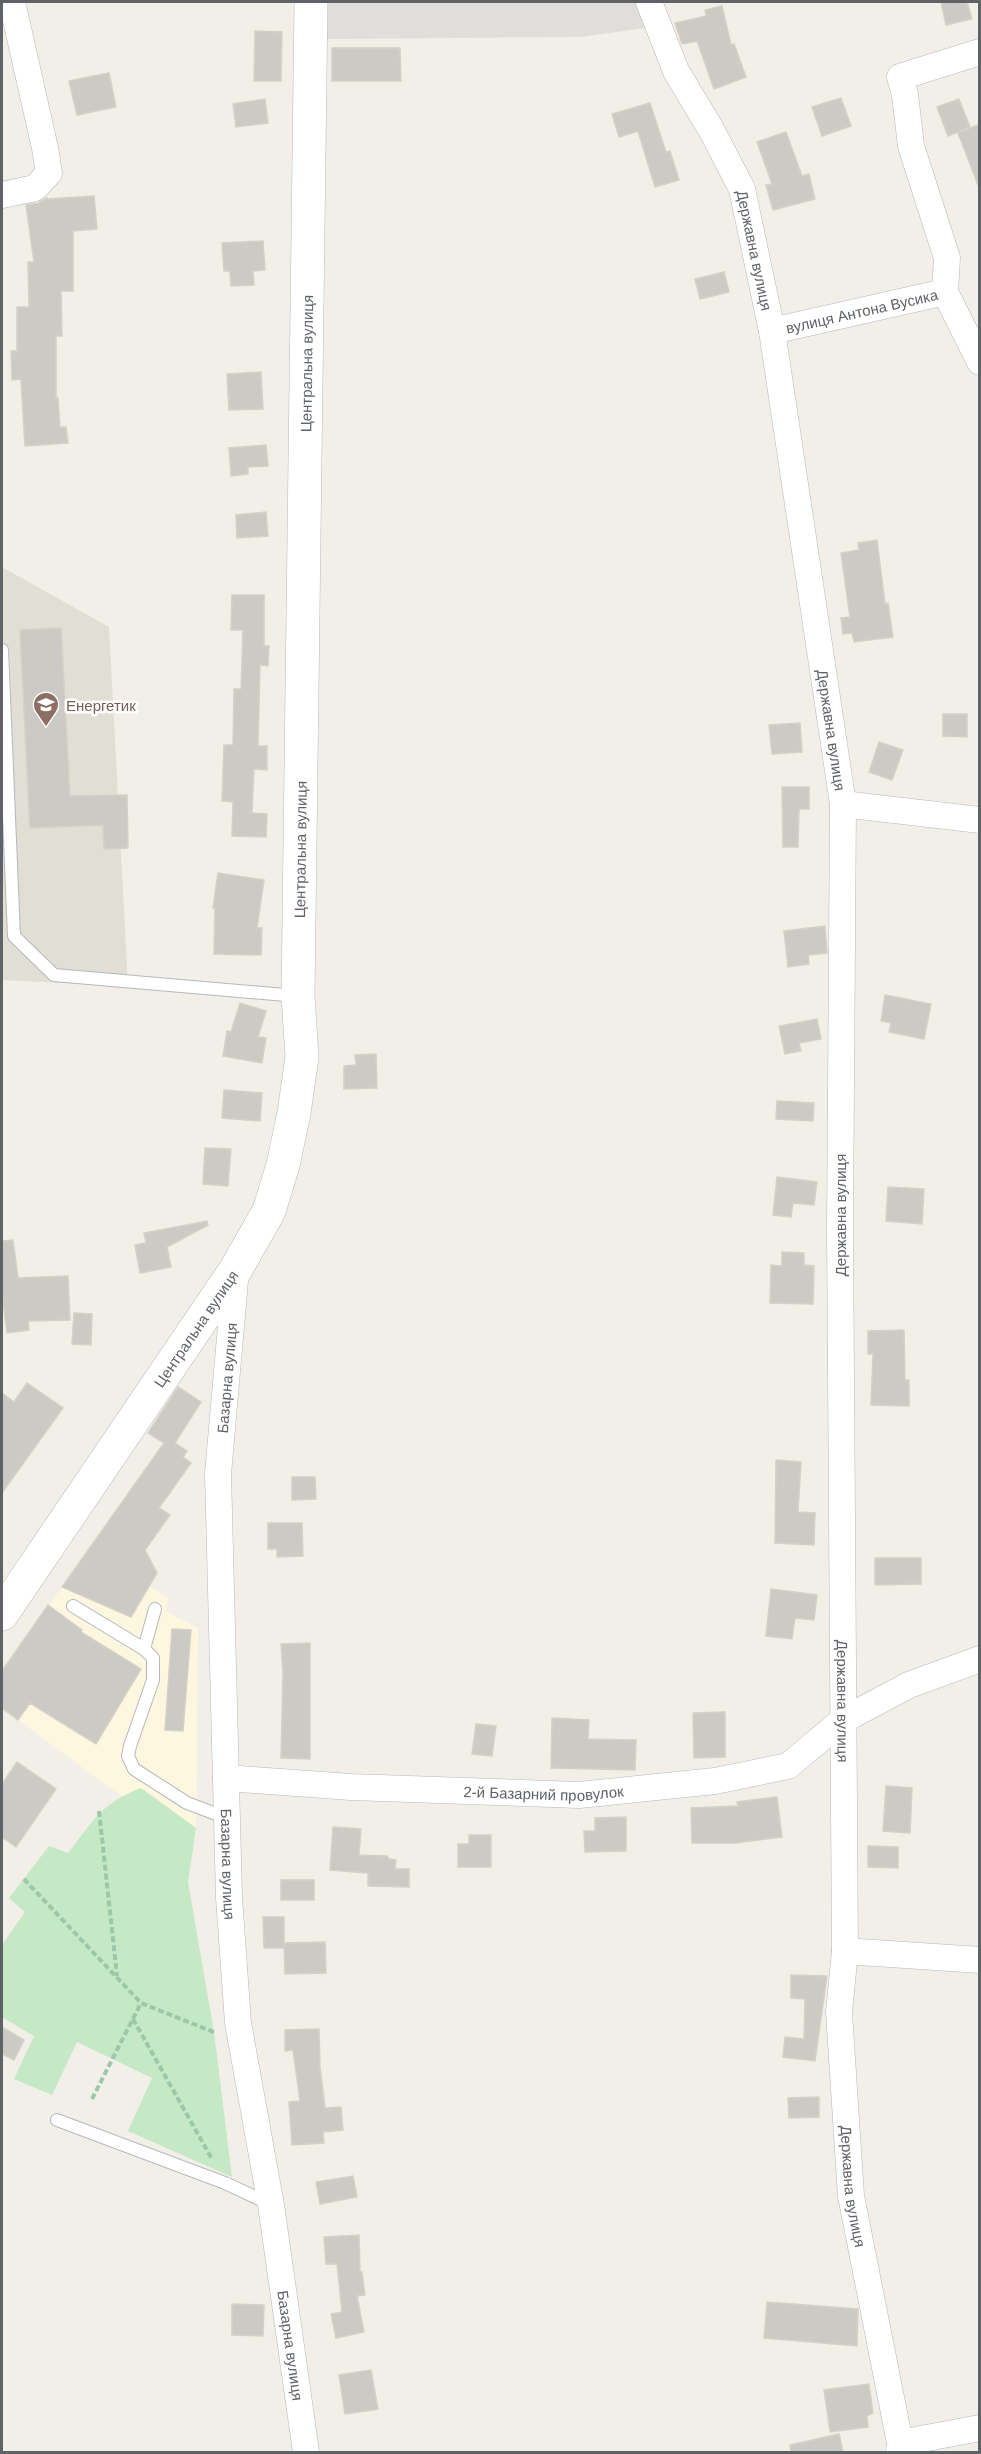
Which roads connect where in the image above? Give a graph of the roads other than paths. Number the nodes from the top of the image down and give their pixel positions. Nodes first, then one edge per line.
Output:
1 (12, 2) edge
2 (311, 2) edge
3 (650, 2) edge
4 (980, 52) edge
5 (2, 195) edge
6 (945, 292) junction
7 (772, 331) junction
8 (980, 362) edge
9 (2, 650) edge
10 (843, 804) junction
11 (980, 820) edge
12 (298, 996) junction
13 (236, 1269) junction
14 (73, 1605) dead end
15 (155, 1609) dead end
16 (2, 1614) edge
17 (144, 1649) junction
18 (980, 1659) edge
19 (843, 1720) junction
20 (226, 1778) junction
21 (227, 1818) junction
22 (845, 1951) junction
23 (980, 1960) edge
24 (57, 2120) dead end
25 (271, 2205) junction
26 (980, 2428) edge
27 (899, 2448) edge
28 (306, 2452) edge

1 - 5 street
2 - 12 main road, Центральна вулиця
3 - 7 street, Державна вулиця
4 - 6 street
6 - 7 street, вулиця Антона Вусика
6 - 8 street, вулиця Антона Вусика
7 - 10 street, Державна вулиця
9 - 12 lane
10 - 11 street
10 - 19 street, Державна вулиця
12 - 13 main road, Центральна вулиця
13 - 16 main road, Центральна вулиця
13 - 20 street, Базарна вулиця
14 - 17 lane
15 - 17 lane
17 - 21 lane
18 - 19 street, 2-й Базарний провулок
19 - 20 street, 2-й Базарний провулок
19 - 22 street, Державна вулиця
20 - 21 street, Базарна вулиця
21 - 25 street, Базарна вулиця
22 - 23 street
22 - 27 street, Державна вулиця
24 - 25 lane
25 - 28 street, Базарна вулиця
26 - 27 street

